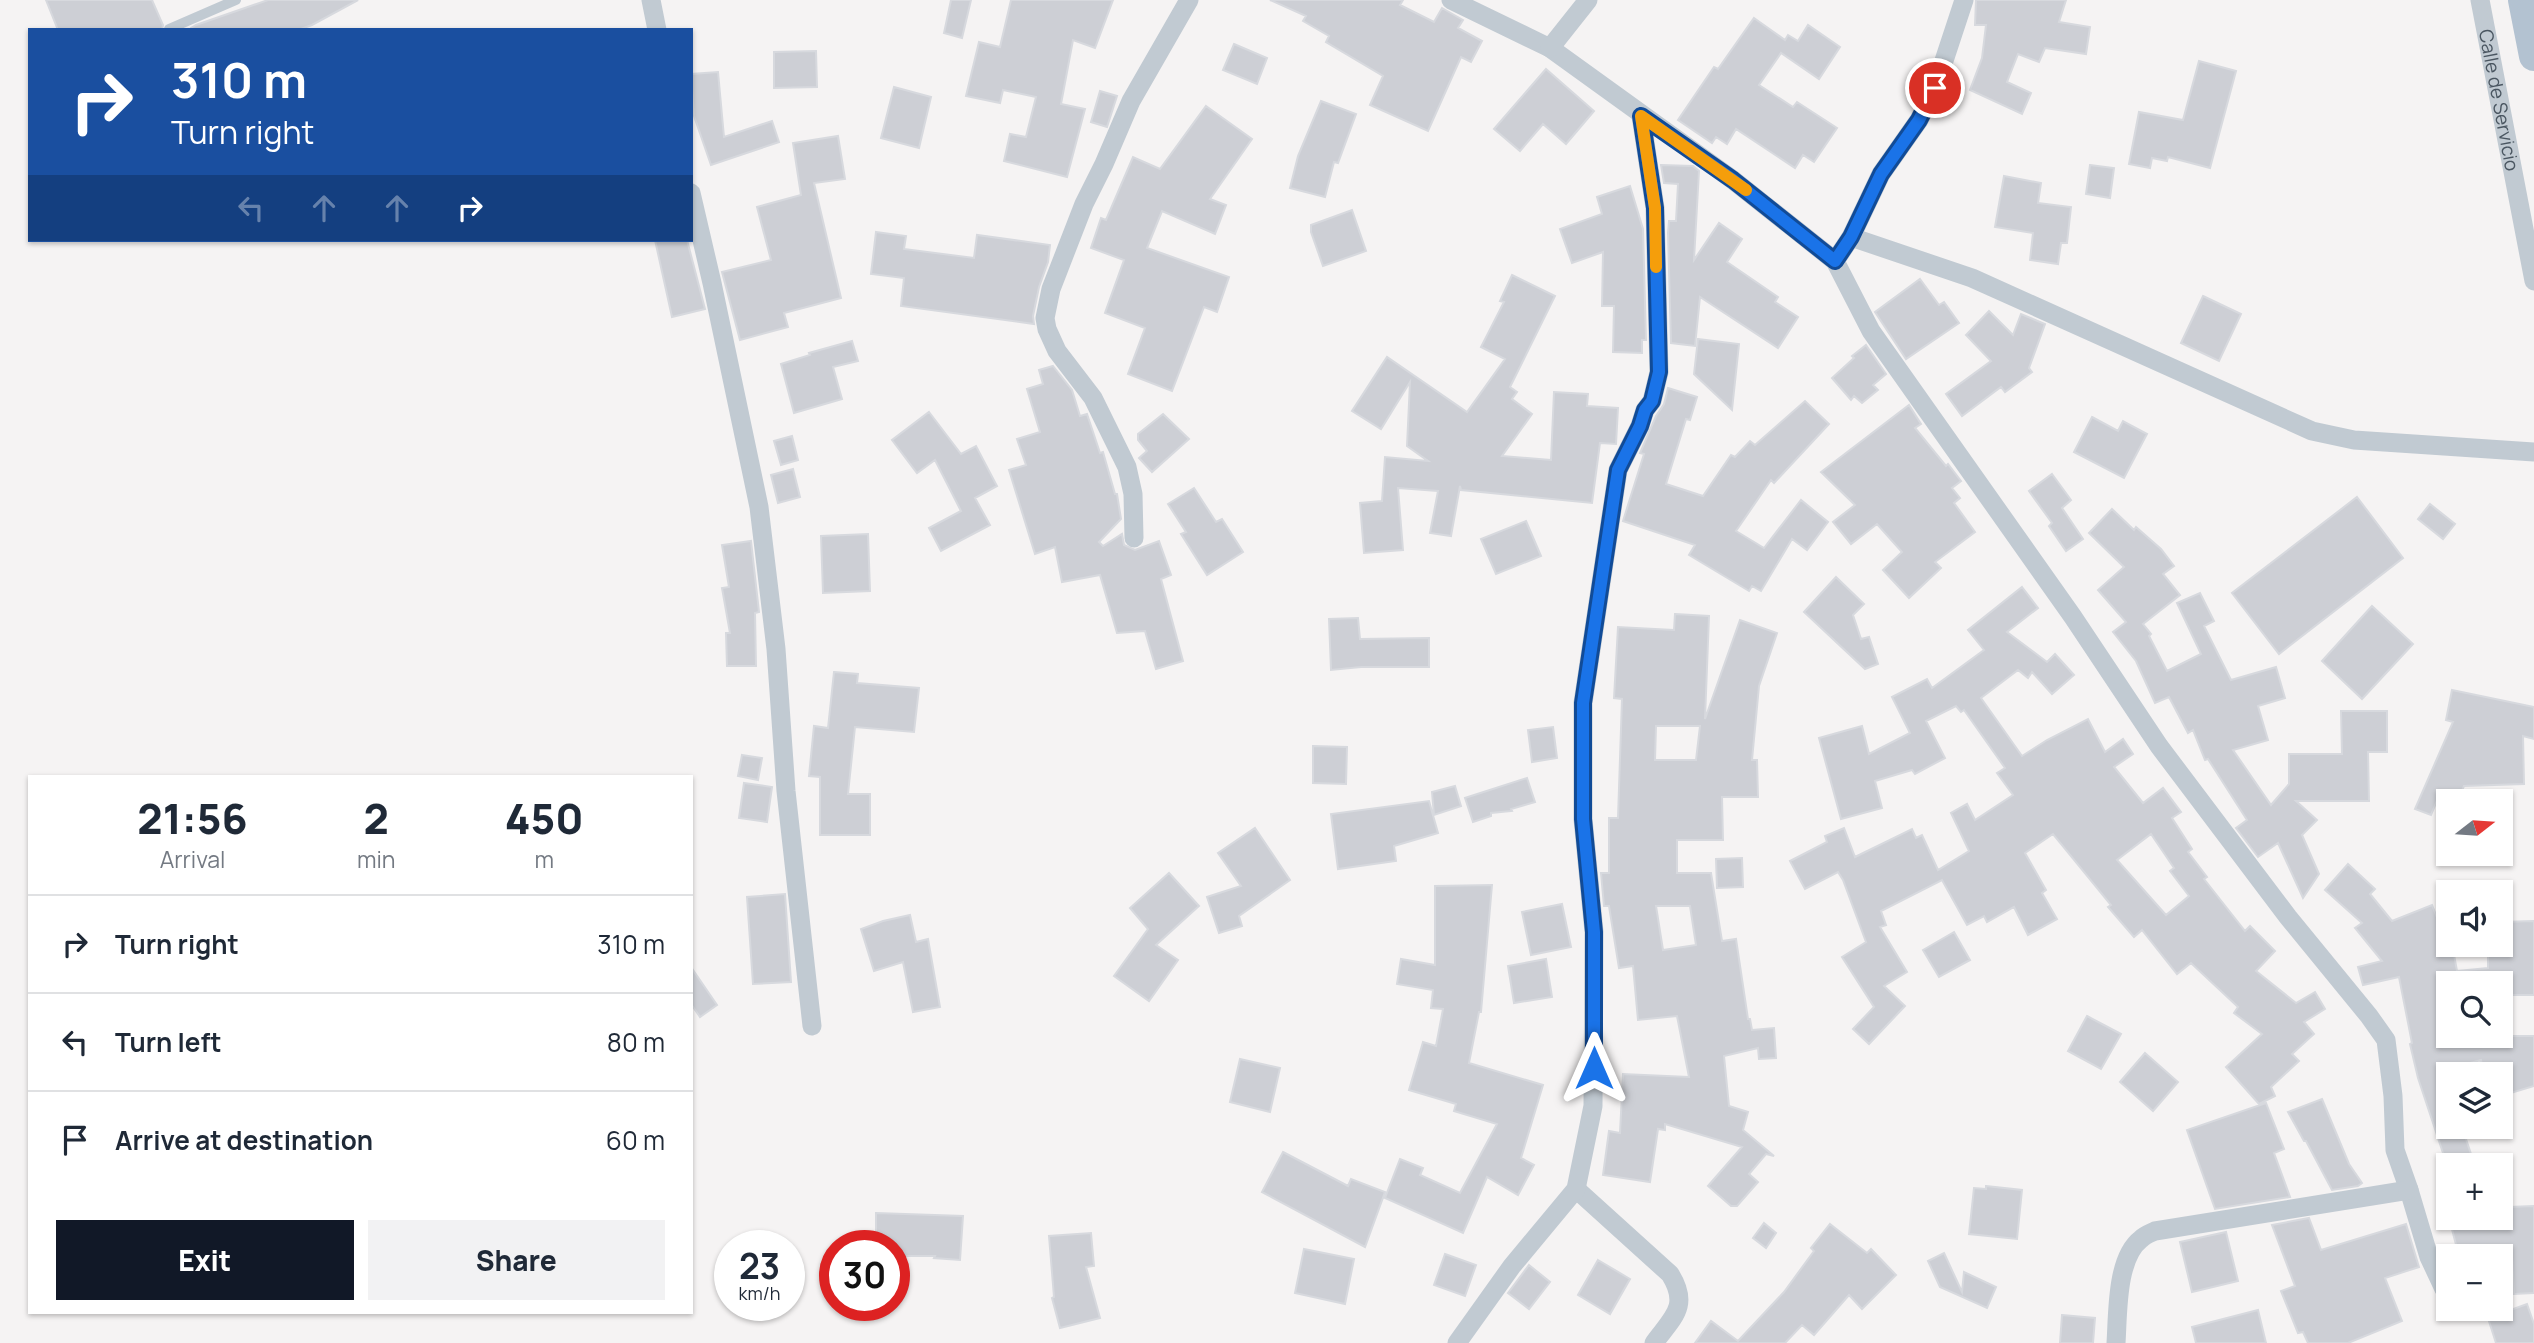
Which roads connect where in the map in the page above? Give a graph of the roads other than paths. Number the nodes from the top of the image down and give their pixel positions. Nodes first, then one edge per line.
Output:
1 (236, 0) edge
2 (651, 0) edge
3 (1189, 0) edge
4 (1451, 0) edge
5 (1588, 0) edge
6 (1964, 0) edge
7 (2480, 0) edge
8 (2524, 0) edge
9 (171, 28) edge
10 (657, 28) edge
11 (1550, 48) junction
12 (2534, 56) edge
13 (1641, 116) junction
14 (693, 202) edge
15 (1851, 237) junction
16 (1835, 261) junction
17 (2534, 281) edge
18 (2534, 452) edge
19 (1134, 538) dead end
20 (812, 1026) dead end
21 (1576, 1189) junction
22 (2409, 1191) junction
23 (2436, 1272) edge
24 (1457, 1343) edge
25 (1654, 1343) edge
26 (2116, 1343) edge

1 - 9 lane
2 - 10 street
3 - 19 street
4 - 11 street
5 - 11 street
6 - 15 street
7 - 17 street, Calle de Servicio
8 - 12 main road
11 - 13 street
13 - 16 street
13 - 21 street
14 - 20 street
15 - 16 street
15 - 18 street
16 - 22 street
21 - 24 street
21 - 25 street
22 - 23 street
22 - 26 street

